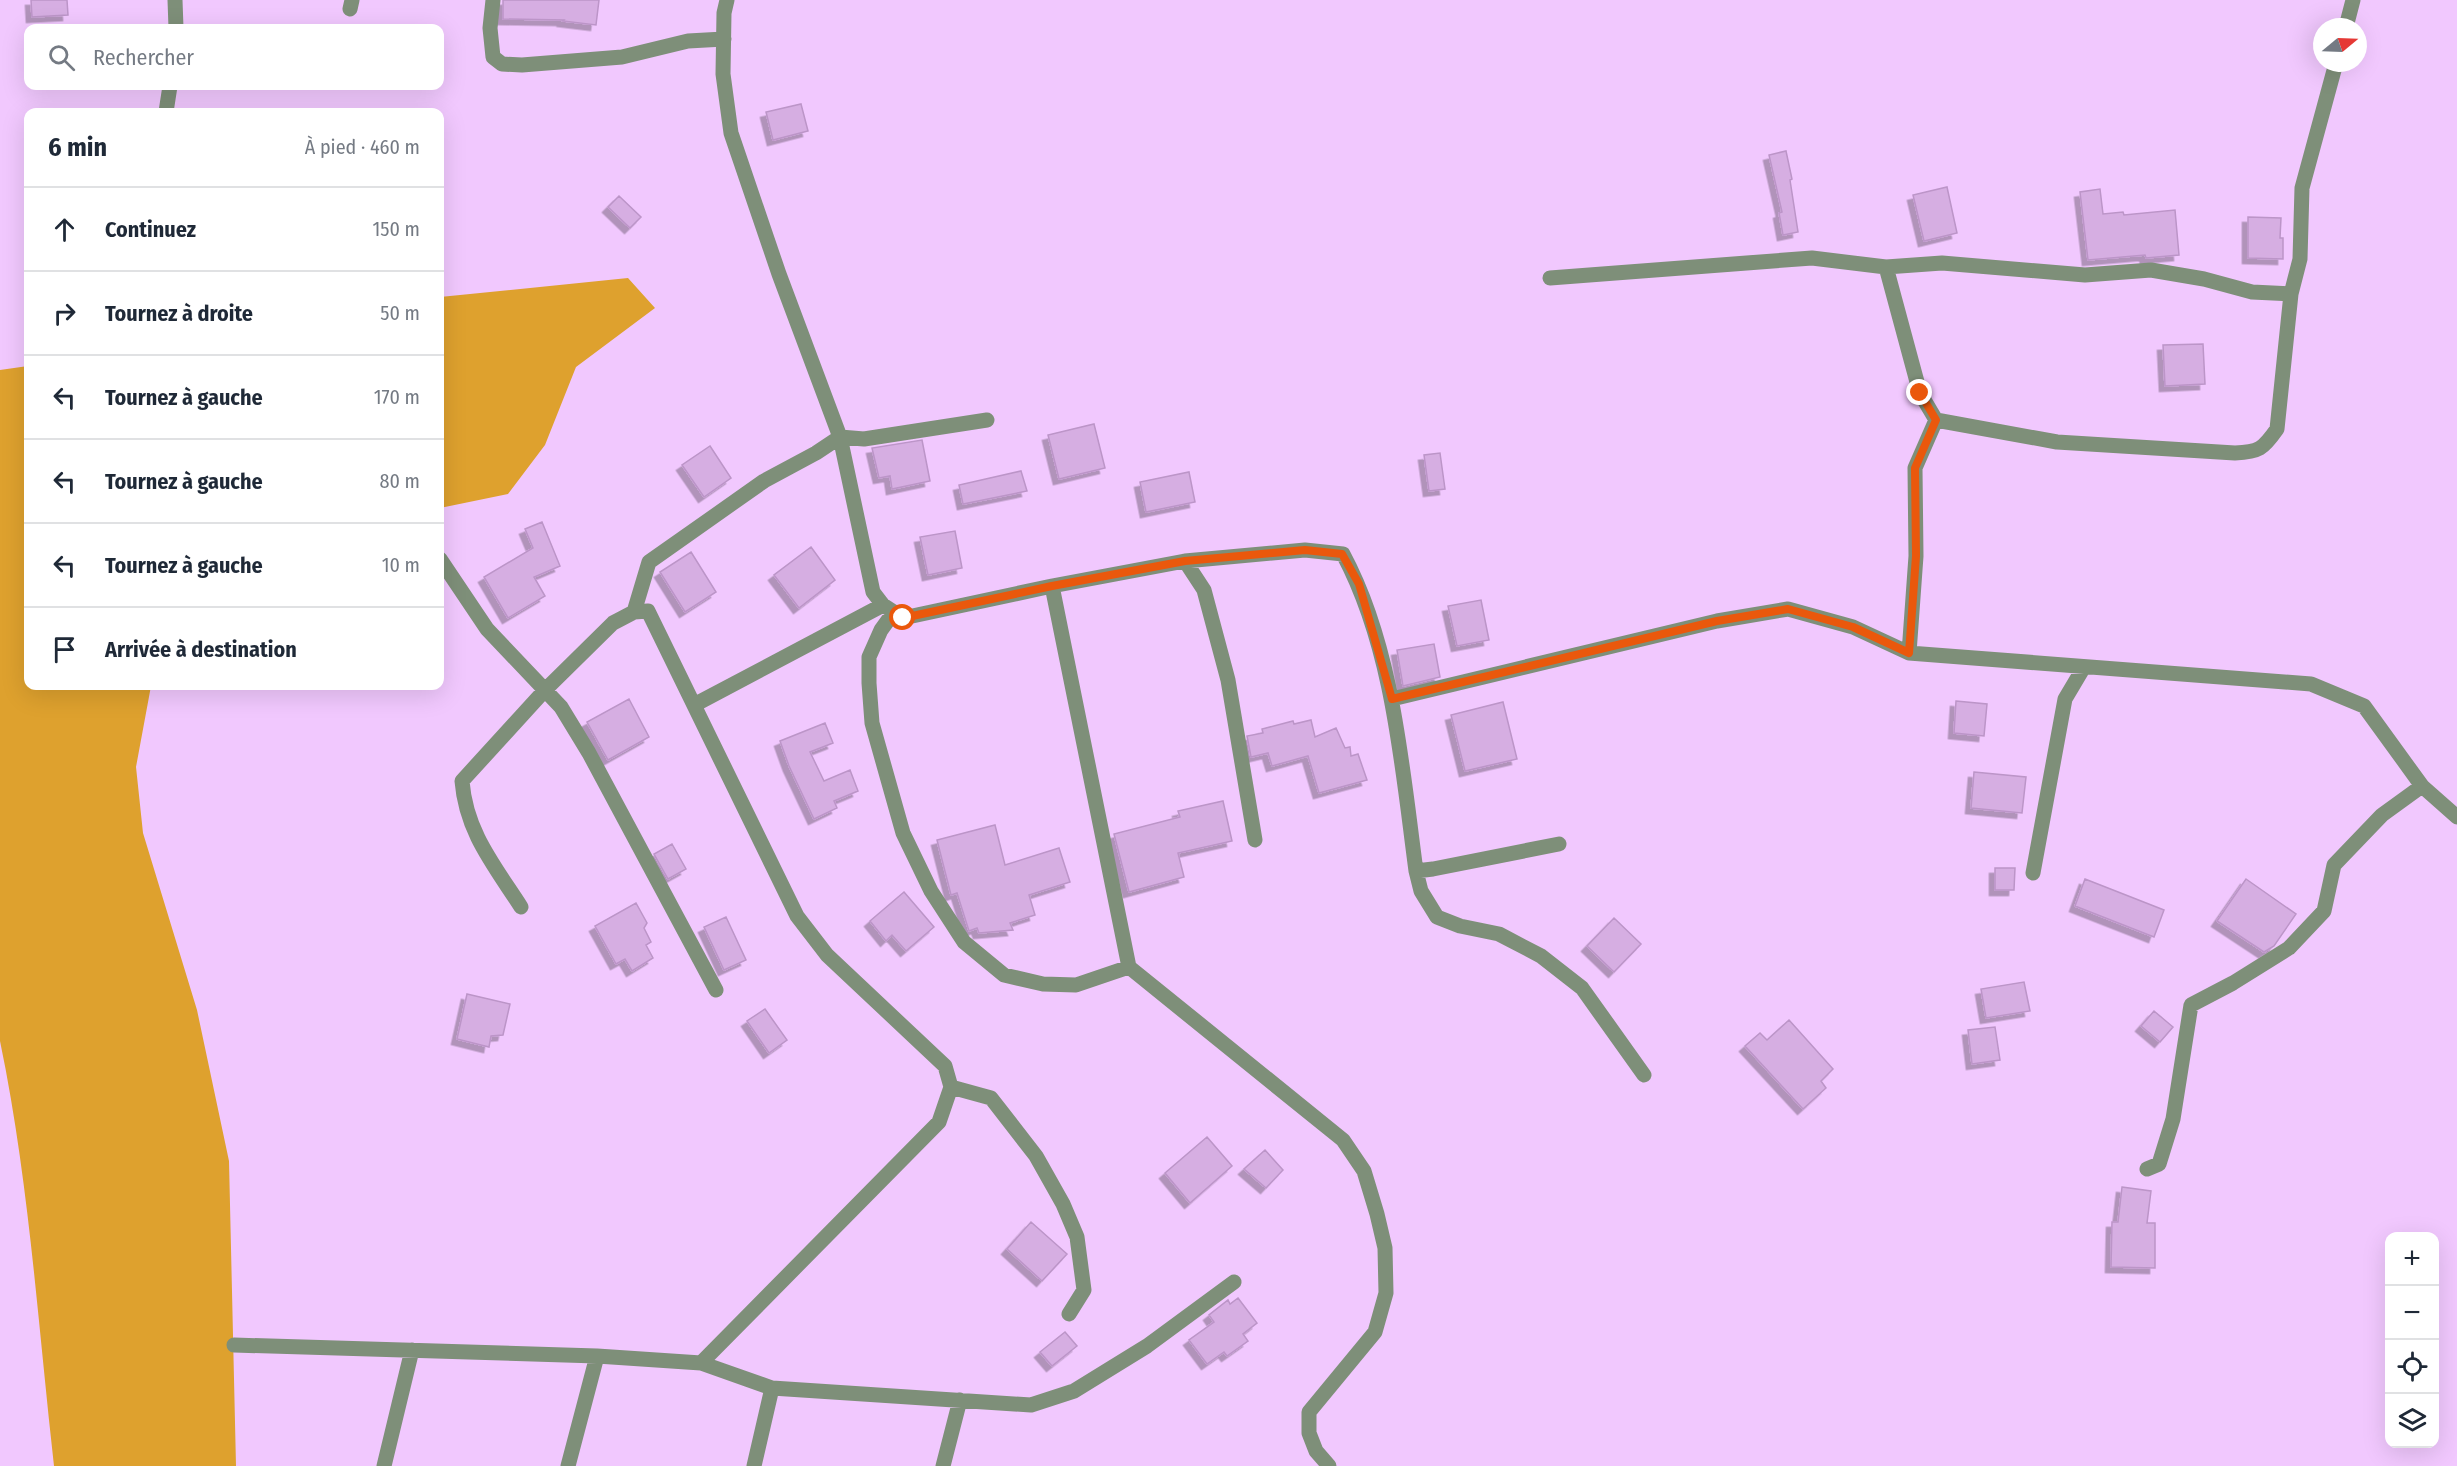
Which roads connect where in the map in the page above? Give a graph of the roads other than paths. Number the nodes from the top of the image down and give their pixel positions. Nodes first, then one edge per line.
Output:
1 (175, 0) edge
2 (493, 0) edge
3 (727, 0) edge
4 (2354, 0) edge
5 (2349, 18) edge
6 (176, 24) edge
7 (724, 39) junction
8 (2334, 72) edge
9 (169, 90) edge
10 (167, 108) edge
11 (1886, 267) junction
12 (1550, 278) dead end
13 (2291, 294) junction
14 (987, 420) dead end
15 (1936, 420) junction
16 (840, 437) junction
17 (1185, 561) junction
18 (444, 565) edge
19 (1052, 586) junction
20 (889, 609) junction
21 (634, 612) junction
22 (1909, 653) junction
23 (2084, 667) junction
24 (545, 690) junction
25 (1392, 699) junction
26 (694, 705) junction
27 (2422, 786) junction
28 (2457, 817) edge
29 (1254, 840) dead end
30 (1559, 844) dead end
31 (1416, 871) junction
32 (2032, 873) dead end
33 (521, 907) dead end
34 (1129, 967) junction
35 (716, 990) dead end
36 (1644, 1075) dead end
37 (951, 1087) junction
38 (2147, 1169) dead end
39 (1234, 1282) dead end
40 (1069, 1314) dead end
41 (234, 1345) dead end
42 (412, 1350) junction
43 (597, 1356) junction
44 (701, 1363) junction
45 (772, 1388) junction
46 (960, 1400) junction
47 (384, 1466) edge
48 (568, 1466) edge
49 (754, 1466) edge
50 (943, 1466) edge
51 (1329, 1466) edge

1 - 6 street
2 - 7 street
3 - 7 street
4 - 5 street
7 - 16 street
8 - 13 street
9 - 10 street
11 - 12 street
11 - 13 street
11 - 15 street
13 - 15 street
14 - 16 street
15 - 22 street
16 - 20 street
16 - 21 street
17 - 19 street
17 - 25 street
17 - 29 street
18 - 24 street
19 - 20 street
19 - 34 street
20 - 26 street
20 - 34 street
21 - 24 street
21 - 26 street
22 - 23 street
22 - 25 street
23 - 27 street
23 - 32 street
24 - 33 street
24 - 35 street
25 - 31 street
26 - 37 street
27 - 28 street
27 - 38 street
30 - 31 street
31 - 36 street
34 - 51 street
37 - 40 street
37 - 44 street
39 - 46 street
41 - 42 street
42 - 43 street
42 - 47 street
43 - 44 street
43 - 48 street
44 - 45 street
45 - 46 street
45 - 49 street
46 - 50 street

